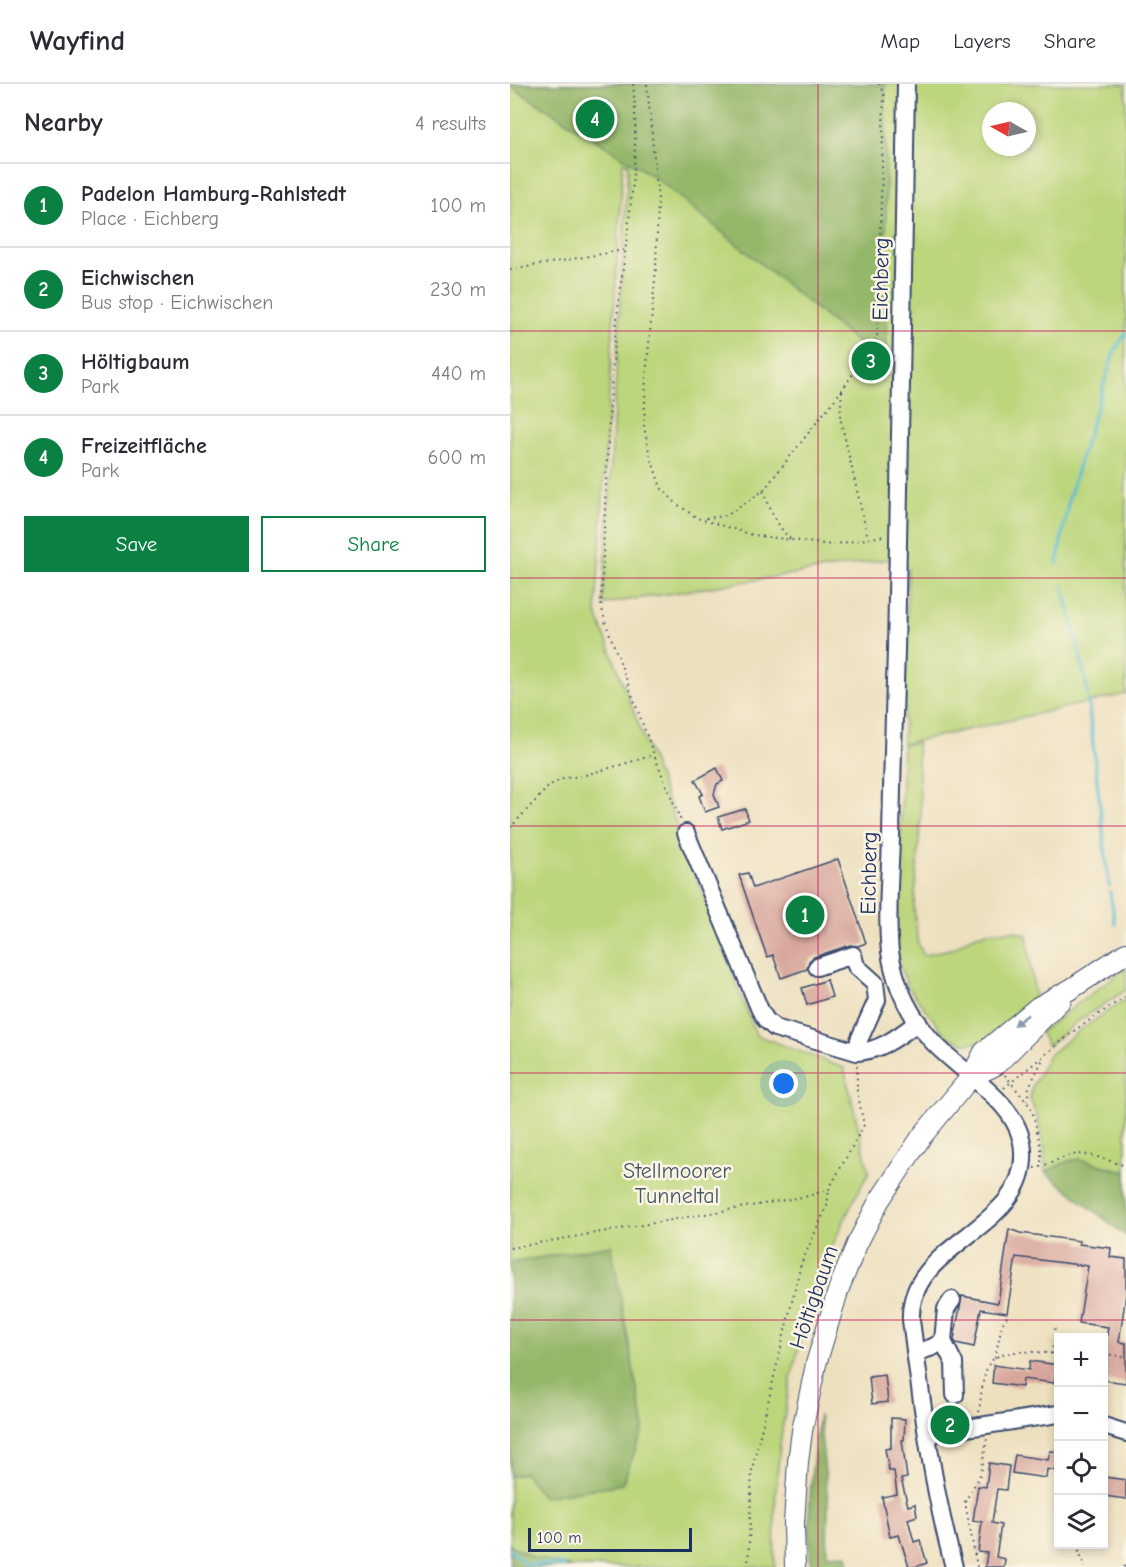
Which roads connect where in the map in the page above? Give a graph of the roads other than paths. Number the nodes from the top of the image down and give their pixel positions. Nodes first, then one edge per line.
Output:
1 (906, 84) edge
2 (686, 833) road end
3 (1126, 953) edge
4 (817, 967) dead end
5 (1071, 989) junction
6 (918, 1022) junction
7 (857, 1052) junction
8 (971, 1077) junction
9 (952, 1300) dead end
10 (943, 1341) junction
11 (915, 1353) junction
12 (955, 1395) dead end
13 (1054, 1415) edge
14 (1108, 1426) edge
15 (1126, 1433) edge
16 (927, 1434) junction
17 (795, 1567) edge
18 (954, 1567) edge

1 - 6 street, Eichberg
2 - 7 street
3 - 5 main road, Höltigbaum
4 - 7 street
5 - 8 main road, Höltigbaum
5 -> 8 main road, Höltigbaum
6 - 7 street
6 - 8 street, Eichberg
8 - 11 street, Eichberg
8 - 17 main road, Höltigbaum
9 - 10 street
10 - 11 street
10 - 12 street
11 - 16 street, Eichberg
13 - 16 street
14 - 15 street
16 - 18 street, Eichberg

